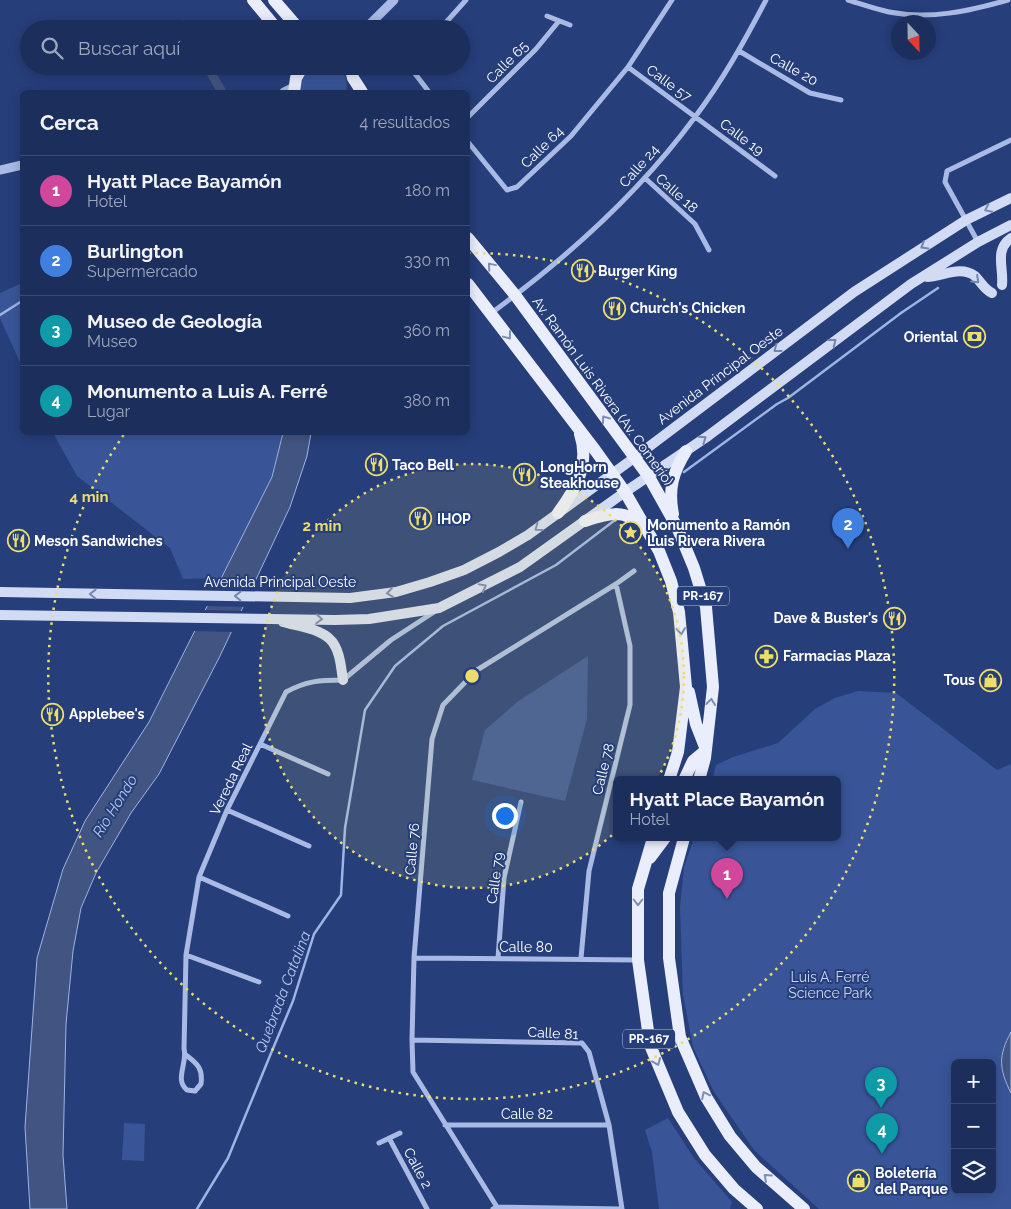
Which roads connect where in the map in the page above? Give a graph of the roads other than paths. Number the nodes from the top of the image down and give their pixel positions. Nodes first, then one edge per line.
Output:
1 (253, 0) edge
2 (274, 0) edge
3 (394, 0) edge
4 (466, 0) edge
5 (672, 0) edge
6 (766, 0) edge
7 (848, 0) edge
8 (1008, 0) edge
9 (548, 16) dead end
10 (270, 20) edge
11 (292, 20) edge
12 (374, 20) edge
13 (448, 20) edge
14 (559, 20) junction
15 (570, 25) dead end
16 (739, 51) junction
17 (628, 67) junction
18 (297, 75) edge
19 (346, 75) edge
20 (352, 75) edge
21 (417, 75) edge
22 (291, 90) edge
23 (349, 90) edge
24 (361, 90) edge
25 (428, 90) edge
26 (841, 100) dead end
27 (470, 115) edge
28 (696, 117) junction
29 (1011, 140) edge
30 (470, 144) edge
31 (20, 165) edge
32 (0, 170) edge
33 (775, 176) dead end
34 (645, 178) junction
35 (1011, 198) edge
36 (966, 220) junction
37 (1011, 225) edge
38 (1011, 238) edge
39 (470, 240) edge
40 (978, 242) junction
41 (709, 250) dead end
42 (923, 276) junction
43 (1002, 285) dead end
44 (470, 287) edge
45 (992, 293) dead end
46 (515, 295) junction
47 (490, 314) junction
48 (577, 427) junction
49 (686, 451) junction
50 (634, 458) junction
51 (612, 474) junction
52 (649, 477) junction
53 (625, 492) junction
54 (558, 513) junction
55 (586, 521) junction
56 (674, 521) junction
57 (652, 537) junction
58 (634, 571) dead end
59 (616, 584) junction
60 (0, 592) edge
61 (439, 608) junction
62 (0, 615) edge
63 (270, 618) junction
64 (344, 680) junction
65 (686, 680) junction
66 (260, 744) junction
67 (706, 750) junction
68 (328, 774) dead end
69 (670, 776) edge
70 (686, 776) edge
71 (700, 776) edge
72 (521, 802) dead end
73 (227, 810) junction
74 (652, 841) edge
75 (663, 841) edge
76 (683, 841) edge
77 (309, 846) dead end
78 (644, 869) junction
79 (199, 877) junction
80 (288, 916) dead end
81 (186, 955) junction
82 (414, 958) junction
83 (498, 958) junction
84 (581, 958) junction
85 (638, 960) junction
86 (259, 982) dead end
87 (412, 1040) junction
88 (186, 1055) junction
89 (445, 1125) junction
90 (609, 1126) junction
91 (400, 1133) dead end
92 (389, 1138) junction
93 (379, 1143) dead end
94 (495, 1208) edge
95 (427, 1209) edge
96 (622, 1209) edge
97 (756, 1209) edge
98 (804, 1209) edge

1 - 10 main road
2 - 11 main road
3 - 12 street
4 - 13 street
5 - 17 street
6 - 16 street, Calle 24
7 - 8 street
9 - 14 street
14 - 15 street
14 - 27 street, Calle 65
16 - 26 street, Calle 20
16 - 28 street, Calle 24
17 - 28 street, Calle 57
17 - 30 street, Calle 64
18 - 22 main road
19 - 23 main road
20 - 24 main road
21 - 25 street
28 - 33 street, Calle 19
28 - 34 street, Calle 24
29 - 36 street
31 - 32 street
34 - 41 street, Calle 18
34 - 46 street, Calle 24
35 -> 36 main road, Avenida Principal Oeste
36 - 40 street
36 -> 50 main road, Avenida Principal Oeste
37 - 40 main road
38 - 43 main road
46 -> 39 main road, Av. Ramón Luis Rivera (Av. Comerío) / PR-167
40 - 42 main road
42 -> 45 main road
49 -> 42 main road
44 - 47 main road, PR-167
46 - 47 street, Calle 24
50 -> 46 main road, Av. Ramón Luis Rivera (Av. Comerío) / PR-167
47 -> 48 main road, PR-167
48 - 51 main road, PR-167
48 - 54 main road
49 - 52 main road
49 - 56 main road
50 - 51 main road, Avenida Principal Oeste
50 - 52 main road, Av. Ramón Luis Rivera (Av. Comerío) / PR-167
51 - 53 main road, PR-167
51 - 54 main road, Avenida Principal Oeste
52 - 53 main road
52 - 56 main road, Av. Ramón Luis Rivera (Av. Comerío) / PR-167
53 - 55 main road
53 - 57 main road, PR-167
54 -> 60 main road, Avenida Principal Oeste
55 - 57 main road
61 -> 55 main road
67 -> 56 main road, Av. Ramón Luis Rivera (Av. Comerío) / PR-167
57 -> 65 main road, PR-167
58 - 59 street, Calle 76
59 - 82 street, Calle 76
59 - 84 street, Calle 78
63 -> 61 main road
61 - 64 street
62 - 63 main road
63 - 64 main road
64 - 66 street, Vereda Real
65 - 67 main road
65 - 69 main road, PR-167
66 - 68 street
66 - 73 street, Vereda Real
67 - 70 main road
67 - 71 main road, Av. Ramón Luis Rivera (Av. Comerío) / PR-167
72 - 83 street, Calle 79
73 - 77 street
73 - 79 street, Vereda Real
74 - 78 main road, PR-167
75 - 78 main road
98 -> 76 main road, PR-167
78 -> 85 main road, PR-167
79 - 80 street
79 - 81 street, Vereda Real
81 - 86 street
81 - 88 street, Vereda Real
82 - 83 street, Calle 80
82 - 87 street, Calle 76
83 - 84 street, Calle 80
84 - 85 street, Calle 80
85 -> 97 main road, PR-167
87 - 89 street, Calle 76
87 - 90 street, Calle 81
88 - 88 street, Vereda Real
89 - 90 street, Calle 82
89 - 94 street, Calle 76
90 - 96 street, Calle 81
91 - 92 street, Calle 2
92 - 93 street, Calle 2
92 - 95 street, Calle 2
94 - 96 street

